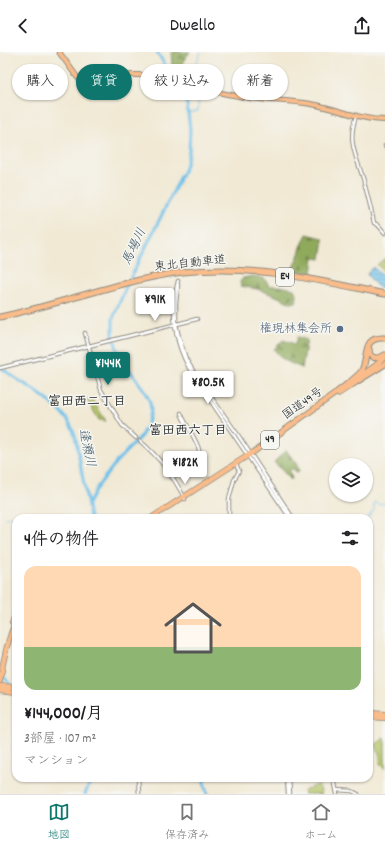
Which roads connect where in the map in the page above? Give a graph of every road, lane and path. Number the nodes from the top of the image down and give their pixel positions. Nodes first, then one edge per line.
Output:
1 (59, 52) edge
2 (356, 116) junction
3 (385, 120) edge
4 (385, 233) edge
5 (385, 296) edge
6 (0, 319) edge
7 (197, 319) dead end
8 (175, 324) junction
9 (86, 333) dead end
10 (385, 338) edge
11 (89, 346) junction
12 (385, 356) edge
13 (385, 360) edge
14 (385, 364) edge
15 (0, 368) edge
16 (353, 384) junction
17 (336, 393) junction
18 (180, 413) dead end
19 (136, 438) dead end
20 (140, 441) dead end
21 (249, 455) junction
22 (236, 464) junction
23 (172, 478) junction
24 (185, 498) junction
25 (159, 514) edge
26 (161, 514) edge
27 (230, 514) edge
28 (289, 514) edge
29 (290, 514) edge
30 (12, 624) edge
31 (12, 630) edge
32 (0, 666) edge
33 (1, 677) edge
34 (0, 689) edge
35 (12, 690) edge
36 (12, 690) edge
37 (373, 716) edge
38 (384, 716) edge
39 (138, 782) edge
40 (288, 782) edge
41 (335, 782) edge
42 (337, 790) junction
43 (139, 794) edge
44 (289, 794) edge
45 (337, 794) edge
46 (358, 794) edge

1 - 2 main road
2 - 3 main road
2 - 4 street
5 - 6 highway, 東北自動車道 / E4
7 - 8 street
8 - 8 street
8 - 11 street
8 - 21 street
9 - 11 street
10 - 12 highway
10 - 17 highway
11 - 15 street
11 - 19 street
12 - 17 highway, 国道49号 / 49
13 - 16 highway, 国道49号 / 49
14 - 16 highway
16 - 21 highway, 国道49号 / 49
17 - 21 highway, 国道49号 / 49
18 - 23 street
20 - 23 street
21 - 22 highway, 国道49号 / 49
21 - 28 street
21 - 29 street
22 - 24 highway, 国道49号 / 49
22 - 27 street
23 - 24 street
24 - 25 highway, 国道49号 / 49
24 - 26 highway, 国道49号 / 49
30 - 32 highway
31 - 33 highway
34 - 35 highway
34 - 36 highway
37 - 38 highway
39 - 43 street
40 - 44 street
41 - 42 street
42 - 45 street
42 - 46 street

